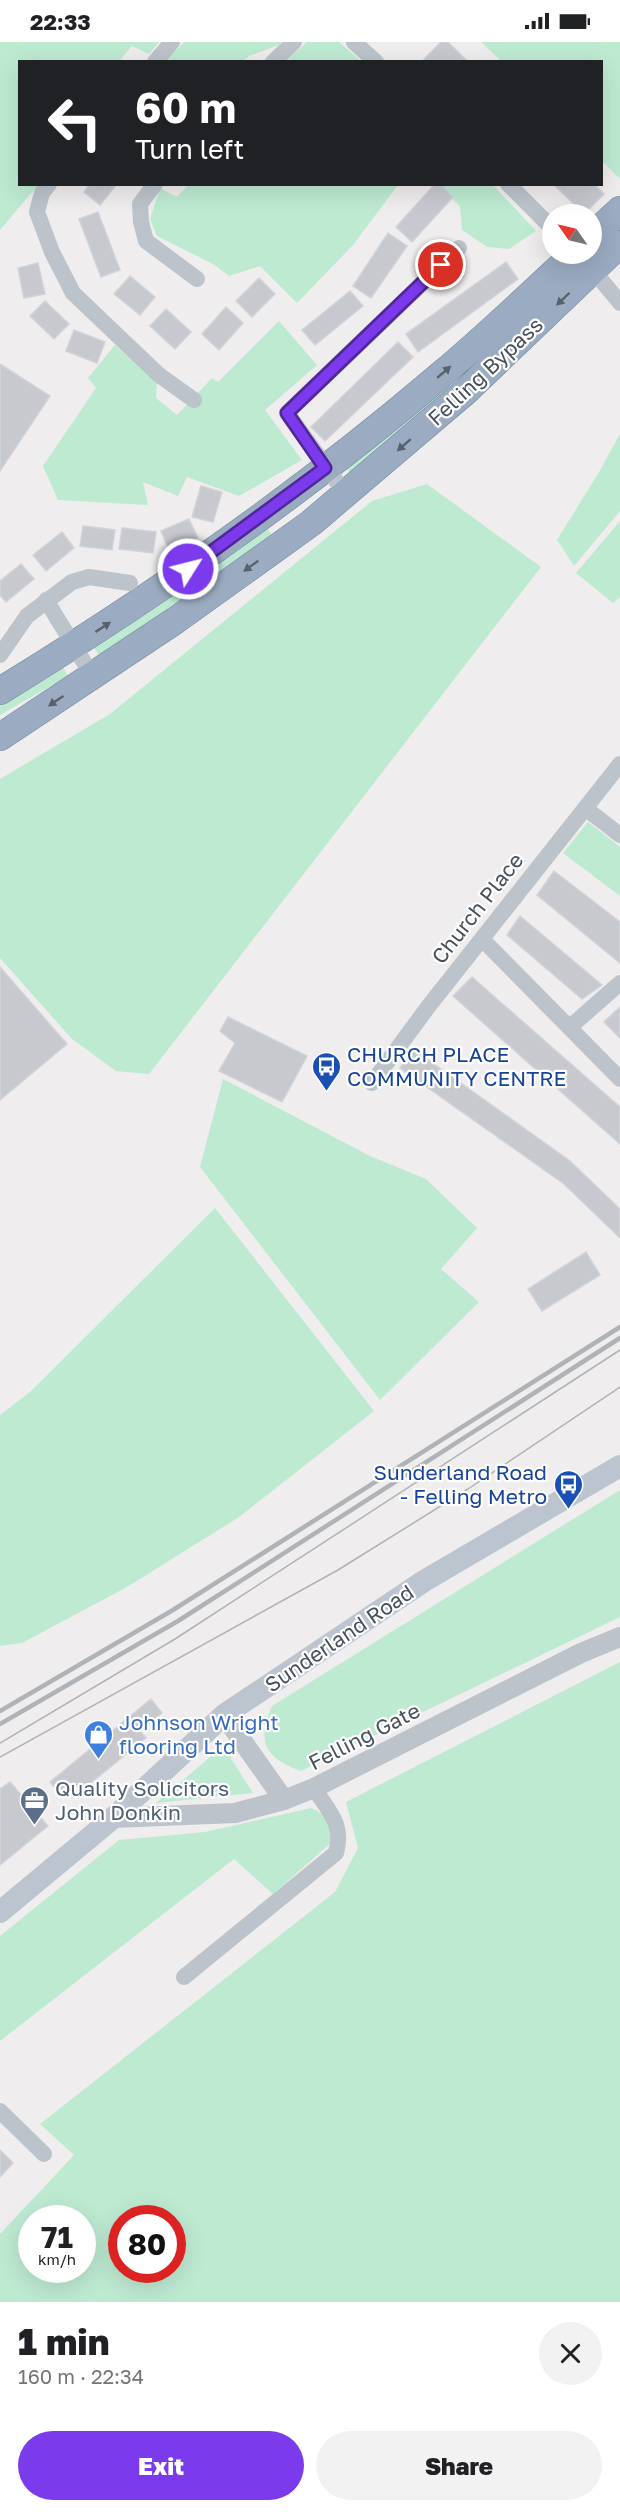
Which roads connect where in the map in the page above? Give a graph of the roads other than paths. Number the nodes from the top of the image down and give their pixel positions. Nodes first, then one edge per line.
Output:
1 (172, 42) edge
2 (294, 42) edge
3 (354, 42) edge
4 (157, 60) edge
5 (275, 60) edge
6 (374, 60) edge
7 (47, 186) edge
8 (154, 186) edge
9 (510, 186) edge
10 (620, 210) edge
11 (542, 218) edge
12 (602, 227) edge
13 (620, 244) edge
14 (459, 248) dead end
15 (602, 253) edge
16 (580, 264) edge
17 (581, 264) edge
18 (585, 264) edge
19 (197, 279) dead end
20 (620, 303) edge
21 (194, 400) dead end
22 (325, 468) junction
23 (345, 494) junction
24 (130, 583) dead end
25 (46, 600) junction
26 (74, 646) junction
27 (0, 655) edge
28 (93, 677) junction
29 (0, 691) edge
30 (0, 737) edge
31 (620, 764) edge
32 (585, 808) junction
33 (620, 835) edge
34 (482, 939) junction
35 (620, 983) edge
36 (570, 1027) junction
37 (620, 1079) edge
38 (372, 1083) dead end
39 (620, 1466) edge
40 (620, 1636) edge
41 (224, 1715) junction
42 (314, 1788) junction
43 (284, 1800) junction
44 (114, 1818) junction
45 (0, 1912) edge
46 (184, 1977) dead end
47 (0, 2111) edge
48 (44, 2154) dead end

1 - 4 street
2 - 5 street
3 - 6 street
7 - 21 street
8 - 19 street
9 - 11 street
10 - 12 highway
13 - 15 highway, Felling Bypass
14 - 22 street
22 -> 16 highway, Felling Bypass
17 -> 23 highway, Felling Bypass
18 - 20 street
22 - 23 street
26 -> 22 highway, Felling Bypass
23 -> 28 highway, Felling Bypass
24 - 25 street
25 - 26 street
25 - 27 street
26 - 28 street
26 - 29 highway, Felling Bypass
28 -> 30 highway, Felling Bypass
31 - 32 street, Church Place
32 - 33 street
32 - 34 street, Church Place
34 - 36 street
34 - 38 street, Church Place
35 - 36 street
36 - 37 street
39 - 41 main road, Sunderland Road
40 - 42 street, Felling Gate
41 - 43 street
41 - 44 main road, Sunderland Road
42 - 43 street, Felling Gate
42 - 46 street
43 - 44 street, Felling Gate
44 - 45 main road, Sunderland Road
47 - 48 street

